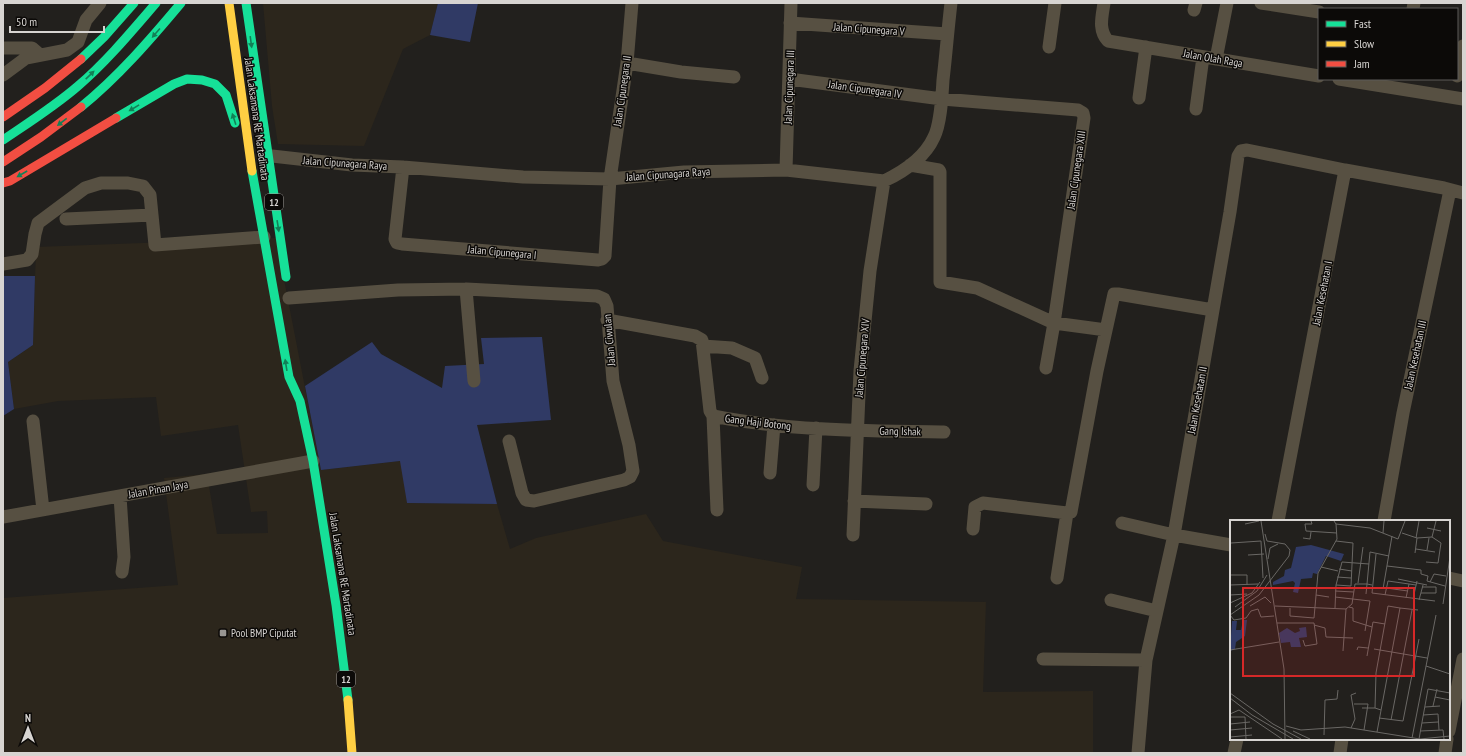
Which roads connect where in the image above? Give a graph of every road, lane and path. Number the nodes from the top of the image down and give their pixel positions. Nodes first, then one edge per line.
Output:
1 (100, 3) edge
2 (134, 3) edge
3 (156, 3) edge
4 (181, 3) edge
5 (229, 3) edge
6 (246, 3) edge
7 (632, 3) edge
8 (791, 3) edge
9 (951, 3) edge
10 (1055, 3) edge
11 (1104, 3) edge
12 (1227, 3) edge
13 (1261, 3) edge
14 (1318, 12) edge
15 (790, 23) junction
16 (947, 34) junction
17 (1463, 46) edge
18 (1049, 47) dead end
19 (1146, 47) junction
20 (3, 48) edge
21 (40, 55) junction
22 (1203, 57) junction
23 (1216, 59) junction
24 (627, 63) junction
25 (1458, 71) edge
26 (3, 75) edge
27 (1318, 76) edge
28 (734, 77) dead end
29 (789, 78) junction
30 (1351, 80) edge
31 (1456, 80) edge
32 (1397, 84) edge
33 (1139, 98) dead end
34 (1458, 98) edge
35 (942, 99) junction
36 (1196, 109) dead end
37 (3, 117) edge
38 (3, 140) edge
39 (249, 155) junction
40 (268, 155) junction
41 (3, 162) edge
42 (910, 165) junction
43 (403, 168) junction
44 (786, 170) junction
45 (1345, 170) junction
46 (610, 179) junction
47 (884, 181) junction
48 (3, 184) edge
49 (1450, 190) junction
50 (1463, 193) edge
51 (152, 215) junction
52 (66, 219) dead end
53 (264, 237) junction
54 (3, 264) edge
55 (466, 288) junction
56 (289, 294) joint
57 (1213, 310) junction
58 (607, 320) junction
59 (1054, 323) junction
60 (1106, 330) junction
61 (702, 346) junction
62 (1046, 368) dead end
63 (302, 378) dead end
64 (762, 378) dead end
65 (474, 381) dead end
66 (300, 401) junction
67 (713, 416) junction
68 (33, 421) dead end
69 (774, 425) junction
70 (816, 428) junction
71 (857, 431) junction
72 (944, 432) dead end
73 (509, 441) dead end
74 (313, 461) junction
75 (770, 473) dead end
76 (813, 485) dead end
77 (120, 496) junction
78 (854, 501) junction
79 (926, 504) dead end
80 (43, 510) junction
81 (717, 510) dead end
82 (1067, 513) junction
83 (3, 517) edge
84 (1278, 520) edge
85 (1384, 520) edge
86 (1122, 523) dead end
87 (973, 529) dead end
88 (853, 535) dead end
89 (1174, 535) junction
90 (1230, 545) edge
91 (122, 572) dead end
92 (1057, 578) dead end
93 (1450, 578) edge
94 (1463, 581) edge
95 (1111, 600) dead end
96 (1157, 611) junction
97 (1043, 659) dead end
98 (1463, 659) edge
99 (1146, 660) junction
100 (1450, 726) edge
101 (1237, 740) edge
102 (1342, 740) edge
103 (1447, 740) edge
104 (352, 753) edge
105 (1138, 753) edge
106 (1234, 753) edge
107 (1340, 753) edge
108 (1445, 753) edge

1 - 21 street
2 - 37 highway
38 -> 3 highway
4 -> 41 highway
5 - 39 highway, Jalan Laksamana RE Martadinata / 12
6 -> 40 highway, Jalan Laksamana RE Martadinata / 12
7 - 24 street, Jalan Cipunegara II
8 - 15 street, Jalan Cipunegara III
9 - 16 street
10 - 18 street
11 - 19 street, Jalan Olah Raga
12 - 23 street
13 - 14 street
15 - 16 street, Jalan Cipunegara V
15 - 29 street, Jalan Cipunegara III
16 - 35 street
17 - 25 street
19 - 22 street, Jalan Olah Raga
19 - 33 street
20 - 21 street
21 - 26 street
22 - 23 street, Jalan Olah Raga
22 - 36 street
23 - 27 street, Jalan Olah Raga
24 - 28 street
24 - 46 street, Jalan Cipunegara II
29 - 35 street, Jalan Cipunegara IV
29 - 44 street, Jalan Cipunegara III
30 - 32 street
31 - 34 street
32 - 34 street
35 - 42 street
35 - 59 street, Jalan Cipunegara XIII
39 - 40 street, Jalan Cipunagara Raya
39 -> 48 highway
39 - 53 highway, Jalan Laksamana RE Martadinata / 12
40 - 43 street, Jalan Cipunagara Raya
40 -> 56 highway, Jalan Laksamana RE Martadinata / 12
42 - 47 street
42 - 59 street
43 - 46 street, Jalan Cipunagara Raya
43 - 46 street, Jalan Cipunegara I
44 - 46 street, Jalan Cipunagara Raya
44 - 47 street, Jalan Cipunagara Raya
45 - 49 street
45 - 57 street, Jalan Kesehatan II
45 - 84 street, Jalan Kesehatan I
47 - 71 street, Jalan Cipunegara XIV
49 - 50 street
49 - 85 street, Jalan Kesehatan III
51 - 52 street
51 - 53 street
51 - 54 street
66 -> 53 highway, Jalan Laksamana RE Martadinata / 12
55 - 56 street, Jalan Ciwulan
55 - 58 street, Jalan Ciwulan
55 - 65 street
57 - 60 street
57 - 89 street, Jalan Kesehatan II
58 - 61 street
58 - 73 street, Jalan Ciwulan
59 - 60 street
59 - 62 street, Jalan Cipunegara XIII
60 - 82 street
61 - 64 street
61 - 67 street, Gang Haji Botong
63 - 66 highway, Jalan Laksamana RE Martadinata / 12
66 - 74 highway, Jalan Laksamana RE Martadinata / 12
67 - 69 street, Gang Haji Botong
67 - 81 street
68 - 80 street
69 - 70 street, Gang Haji Botong
69 - 75 street
70 - 71 street, Gang Haji Botong
70 - 76 street
71 - 72 street, Gang Ishak
71 - 78 street, Jalan Cipunegara XIV
74 - 77 street, Jalan Pinan Jaya
74 - 104 highway, Jalan Laksamana RE Martadinata / 12
77 - 80 street, Jalan Pinan Jaya
77 - 91 street
78 - 79 street
78 - 88 street, Jalan Cipunegara XIV
80 - 83 street, Jalan Pinan Jaya
82 - 87 street
82 - 92 street
86 - 89 street
89 - 90 street
89 - 96 street, Jalan Kesehatan II
93 - 94 street
95 - 96 street
96 - 99 street, Jalan Kesehatan II
97 - 99 street
98 - 100 street
99 - 105 street, Jalan Kesehatan II
101 - 106 street
102 - 107 street
103 - 108 street

